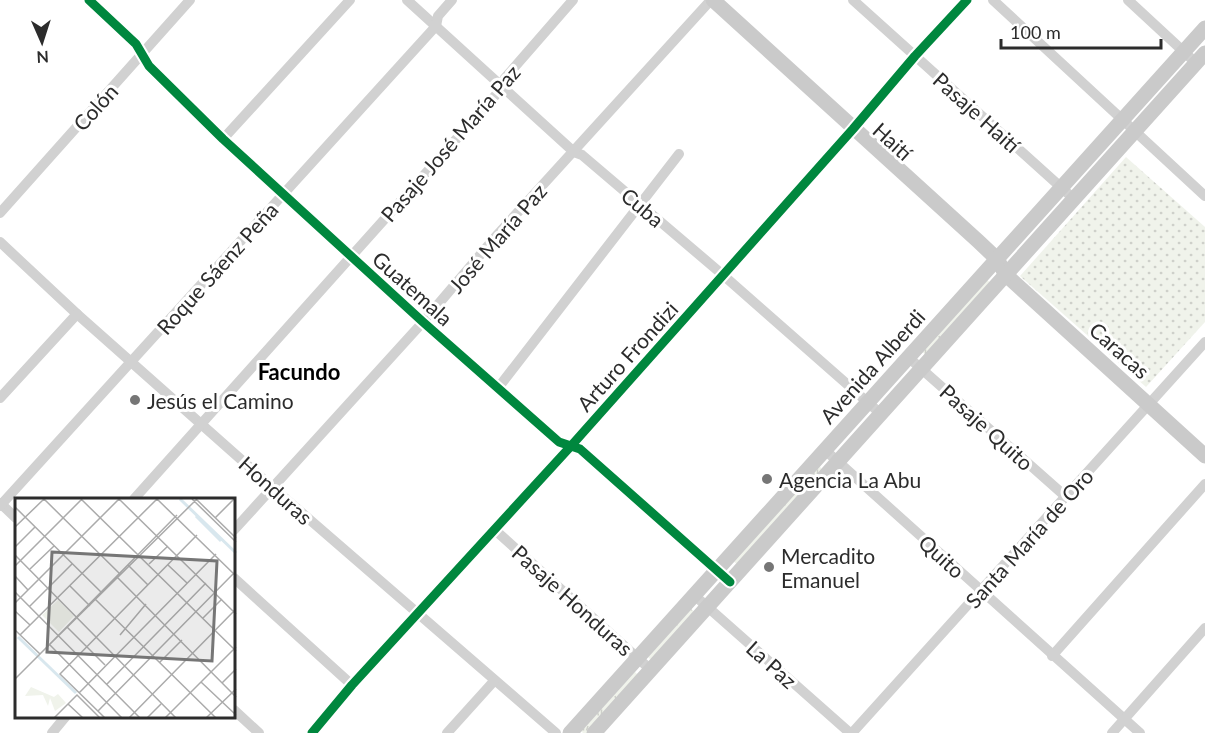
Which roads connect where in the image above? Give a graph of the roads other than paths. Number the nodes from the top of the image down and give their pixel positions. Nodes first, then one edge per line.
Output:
1 (89, 0) edge
2 (190, 0) edge
3 (350, 0) edge
4 (407, 0) edge
5 (452, 0) edge
6 (573, 0) edge
7 (712, 0) edge
8 (853, 0) edge
9 (967, 0) edge
10 (993, 0) edge
11 (1128, 0) edge
12 (436, 26) junction
13 (1205, 27) edge
14 (1184, 51) junction
15 (142, 53) junction
16 (915, 56) junction
17 (1200, 58) edge
18 (502, 88) junction
19 (1122, 120) junction
20 (853, 129) junction
21 (1134, 132) junction
22 (223, 139) junction
23 (574, 152) junction
24 (679, 154) dead end
25 (1061, 187) junction
26 (283, 194) junction
27 (1205, 196) edge
28 (1074, 199) junction
29 (639, 204) junction
30 (0, 213) edge
31 (0, 242) edge
32 (351, 256) junction
33 (997, 259) junction
34 (723, 274) junction
35 (1006, 275) junction
36 (77, 314) junction
37 (423, 322) junction
38 (1205, 342) edge
39 (909, 357) junction
40 (132, 361) junction
41 (922, 369) junction
42 (498, 388) junction
43 (0, 399) edge
44 (868, 402) junction
45 (1149, 405) junction
46 (881, 414) junction
47 (202, 423) junction
48 (571, 446) junction
49 (825, 450) junction
50 (1205, 456) edge
51 (838, 462) junction
52 (1205, 484) edge
53 (272, 487) junction
54 (1065, 496) junction
55 (135, 498) edge
56 (0, 504) edge
57 (15, 517) edge
58 (236, 528) edge
59 (495, 530) junction
60 (716, 570) junction
61 (236, 580) edge
62 (730, 582) junction
63 (981, 591) junction
64 (694, 595) junction
65 (708, 607) junction
66 (418, 614) junction
67 (1205, 628) edge
68 (1052, 656) junction
69 (638, 658) junction
70 (651, 670) junction
71 (494, 681) junction
72 (352, 685) junction
73 (236, 712) edge
74 (65, 718) edge
75 (1125, 719) junction
76 (52, 733) edge
77 (260, 733) edge
78 (312, 733) edge
79 (447, 733) edge
80 (556, 733) edge
81 (570, 733) edge
82 (594, 733) edge
83 (851, 733) edge
84 (1113, 733) edge
85 (1140, 733) edge

1 - 15 street, Guatemala
2 - 15 street, Colón
3 - 22 street
4 - 12 street, Cuba
5 - 12 street, Roque Sáenz Peña
6 - 18 street, Pasaje José María Paz
7 - 20 main road, Haití
7 - 23 street, José María Paz
8 - 16 street, Pasaje Haití
9 - 16 street, Arturo Frondizi
10 - 19 street
11 - 14 street
12 - 18 street, Cuba
12 - 26 street, Roque Sáenz Peña
13 - 14 main road, Avenida Alberdi
14 - 17 street
14 - 19 main road, Avenida Alberdi
15 - 22 street, Guatemala
15 - 30 street, Colón
16 - 20 street, Arturo Frondizi
16 - 25 street, Pasaje Haití
17 - 21 main road, Avenida Alberdi
18 - 23 street, Cuba
18 - 32 street, Pasaje José María Paz
19 - 21 street
19 - 25 main road, Avenida Alberdi
20 - 33 main road, Haití
20 - 34 street, Arturo Frondizi
21 - 27 street
21 - 28 main road, Avenida Alberdi
22 - 26 street, Guatemala
23 - 29 street, Cuba
23 - 37 street, José María Paz
24 - 29 street
25 - 28 street, Pasaje Haití
25 - 33 main road, Avenida Alberdi
26 - 32 street, Guatemala
26 - 40 street, Roque Sáenz Peña
28 - 35 main road, Avenida Alberdi
29 - 34 street, Cuba
29 - 42 street
31 - 36 street, Honduras
32 - 37 street, Guatemala
32 - 47 street, Pasaje José María Paz
33 - 35 main road, Haití
33 - 39 main road, Avenida Alberdi
34 - 44 street, Cuba
34 - 48 street, Arturo Frondizi
35 - 41 main road, Avenida Alberdi
35 - 45 main road, Caracas
36 - 40 street, Honduras
36 - 43 street
37 - 42 street, Guatemala
37 - 53 street, José María Paz
38 - 45 street, Santa María de Oro
39 - 41 street, Pasaje Quito
39 - 44 main road, Avenida Alberdi
40 - 47 street, Honduras
40 - 56 street, Roque Sáenz Peña
41 - 46 main road, Avenida Alberdi
41 - 54 street, Pasaje Quito
42 - 48 street, Guatemala
44 - 46 street, Cuba
44 - 49 main road, Avenida Alberdi
45 - 50 main road, Caracas
45 - 54 street, Santa María de Oro
46 - 51 main road, Avenida Alberdi
47 - 53 street, Honduras
47 - 55 street, Pasaje José María Paz
48 - 59 street, Arturo Frondizi
48 - 60 street, Guatemala
49 - 51 street, Quito
49 - 60 main road, Avenida Alberdi
51 - 62 main road, Avenida Alberdi
51 - 63 street, Quito
52 - 68 street
53 - 58 street, José María Paz
53 - 66 street, Honduras
54 - 63 street, Santa María de Oro
56 - 57 street
59 - 66 street, Arturo Frondizi
59 - 69 street, Pasaje Honduras
60 - 62 street, Guatemala
60 - 64 main road, Avenida Alberdi
61 - 72 street
62 - 65 main road, Avenida Alberdi
63 - 68 street, Quito
63 - 83 street, Santa María de Oro
64 - 65 street, La Paz
64 - 69 main road, Avenida Alberdi
65 - 70 main road, Avenida Alberdi
65 - 83 street, La Paz
66 - 71 street, Honduras
66 - 72 street, Arturo Frondizi
67 - 75 street
68 - 75 street, Quito
69 - 70 street, Pasaje Honduras
69 - 81 main road, Avenida Alberdi
70 - 82 main road, Avenida Alberdi
71 - 79 street
71 - 80 street, Honduras
72 - 78 street, Arturo Frondizi
73 - 77 street
74 - 76 street
75 - 84 street
75 - 85 street, Quito

